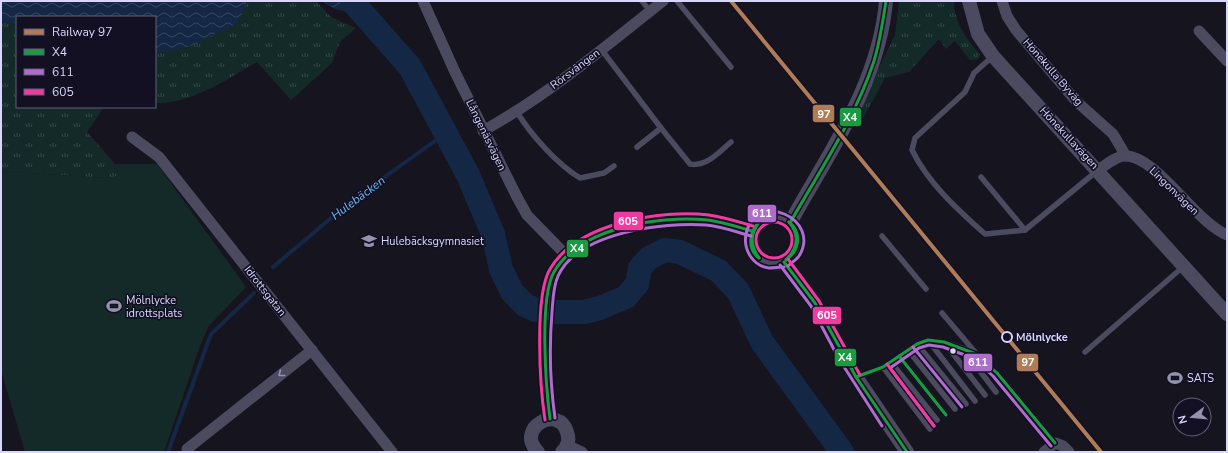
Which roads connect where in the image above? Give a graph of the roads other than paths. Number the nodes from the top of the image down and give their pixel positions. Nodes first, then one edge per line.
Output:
1 (423, 1) edge
2 (642, 1) edge
3 (662, 1) edge
4 (677, 1) edge
5 (886, 1) edge
6 (969, 1) edge
7 (1002, 1) edge
8 (650, 11) junction
9 (1199, 31) dead end
10 (601, 49) junction
11 (993, 56) junction
12 (1227, 61) edge
13 (731, 67) dead end
14 (517, 112) junction
15 (662, 128) junction
16 (484, 131) junction
17 (132, 138) dead end
18 (731, 142) dead end
19 (637, 147) dead end
20 (1126, 156) junction
21 (614, 166) dead end
22 (1098, 170) junction
23 (981, 177) dead end
24 (790, 223) junction
25 (752, 230) junction
26 (1025, 230) junction
27 (1227, 235) edge
28 (882, 236) dead end
29 (566, 256) junction
30 (784, 262) junction
31 (1184, 266) junction
32 (926, 289) dead end
33 (942, 313) dead end
34 (1227, 314) edge
35 (928, 340) junction
36 (944, 342) junction
37 (917, 344) junction
38 (962, 348) junction
39 (312, 350) junction
40 (908, 350) junction
41 (1085, 352) dead end
42 (976, 354) junction
43 (899, 356) junction
44 (891, 362) junction
45 (883, 367) junction
46 (856, 378) junction
47 (996, 392) dead end
48 (985, 395) dead end
49 (975, 401) dead end
50 (966, 404) dead end
51 (955, 409) dead end
52 (946, 415) dead end
53 (550, 419) junction
54 (937, 420) dead end
55 (930, 429) dead end
56 (1055, 443) junction
57 (564, 449) edge
58 (532, 450) edge
59 (389, 451) edge
60 (189, 452) edge
61 (582, 452) edge
62 (907, 452) edge
63 (1044, 452) edge
64 (1069, 452) edge

1 - 16 street, Långenäsvägen
2 - 8 lane
3 - 8 street, Rörsvängen
4 - 13 lane
5 - 24 street
6 - 11 street, Hönekullavägen
7 - 20 street, Hönekulla Byväg
8 - 10 street, Rörsvängen
9 - 12 street
10 - 14 street, Rörsvängen
10 - 15 lane
11 - 22 street, Hönekullavägen
11 - 26 lane
14 - 16 street, Rörsvängen
14 - 21 lane
15 - 18 lane
15 - 19 lane
16 - 29 street, Långenäsvägen
17 - 39 street, Idrottsgatan
20 - 22 street
20 - 27 street, Lingonvägen
22 - 26 lane
22 - 31 street, Hönekullavägen
23 - 26 lane
24 - 25 street
24 - 30 street
25 - 29 street
25 - 30 street
28 - 32 lane
29 - 53 street
30 - 46 street
31 - 34 street, Hönekullavägen
31 - 41 lane
33 - 42 lane
35 - 36 lane
35 - 37 lane
35 - 49 lane
36 - 38 lane
36 - 48 lane
37 - 40 lane
37 - 50 lane
38 - 42 lane
38 - 47 lane
39 - 59 street, Idrottsgatan
39 -> 60 street
40 - 43 lane
40 - 51 lane
42 - 56 lane
43 - 44 lane
43 - 52 lane
44 - 45 lane
44 - 54 lane
45 - 46 lane
45 - 55 lane
46 - 62 street
53 - 57 street
53 - 58 street
56 - 63 street
56 - 64 street
57 - 61 street

